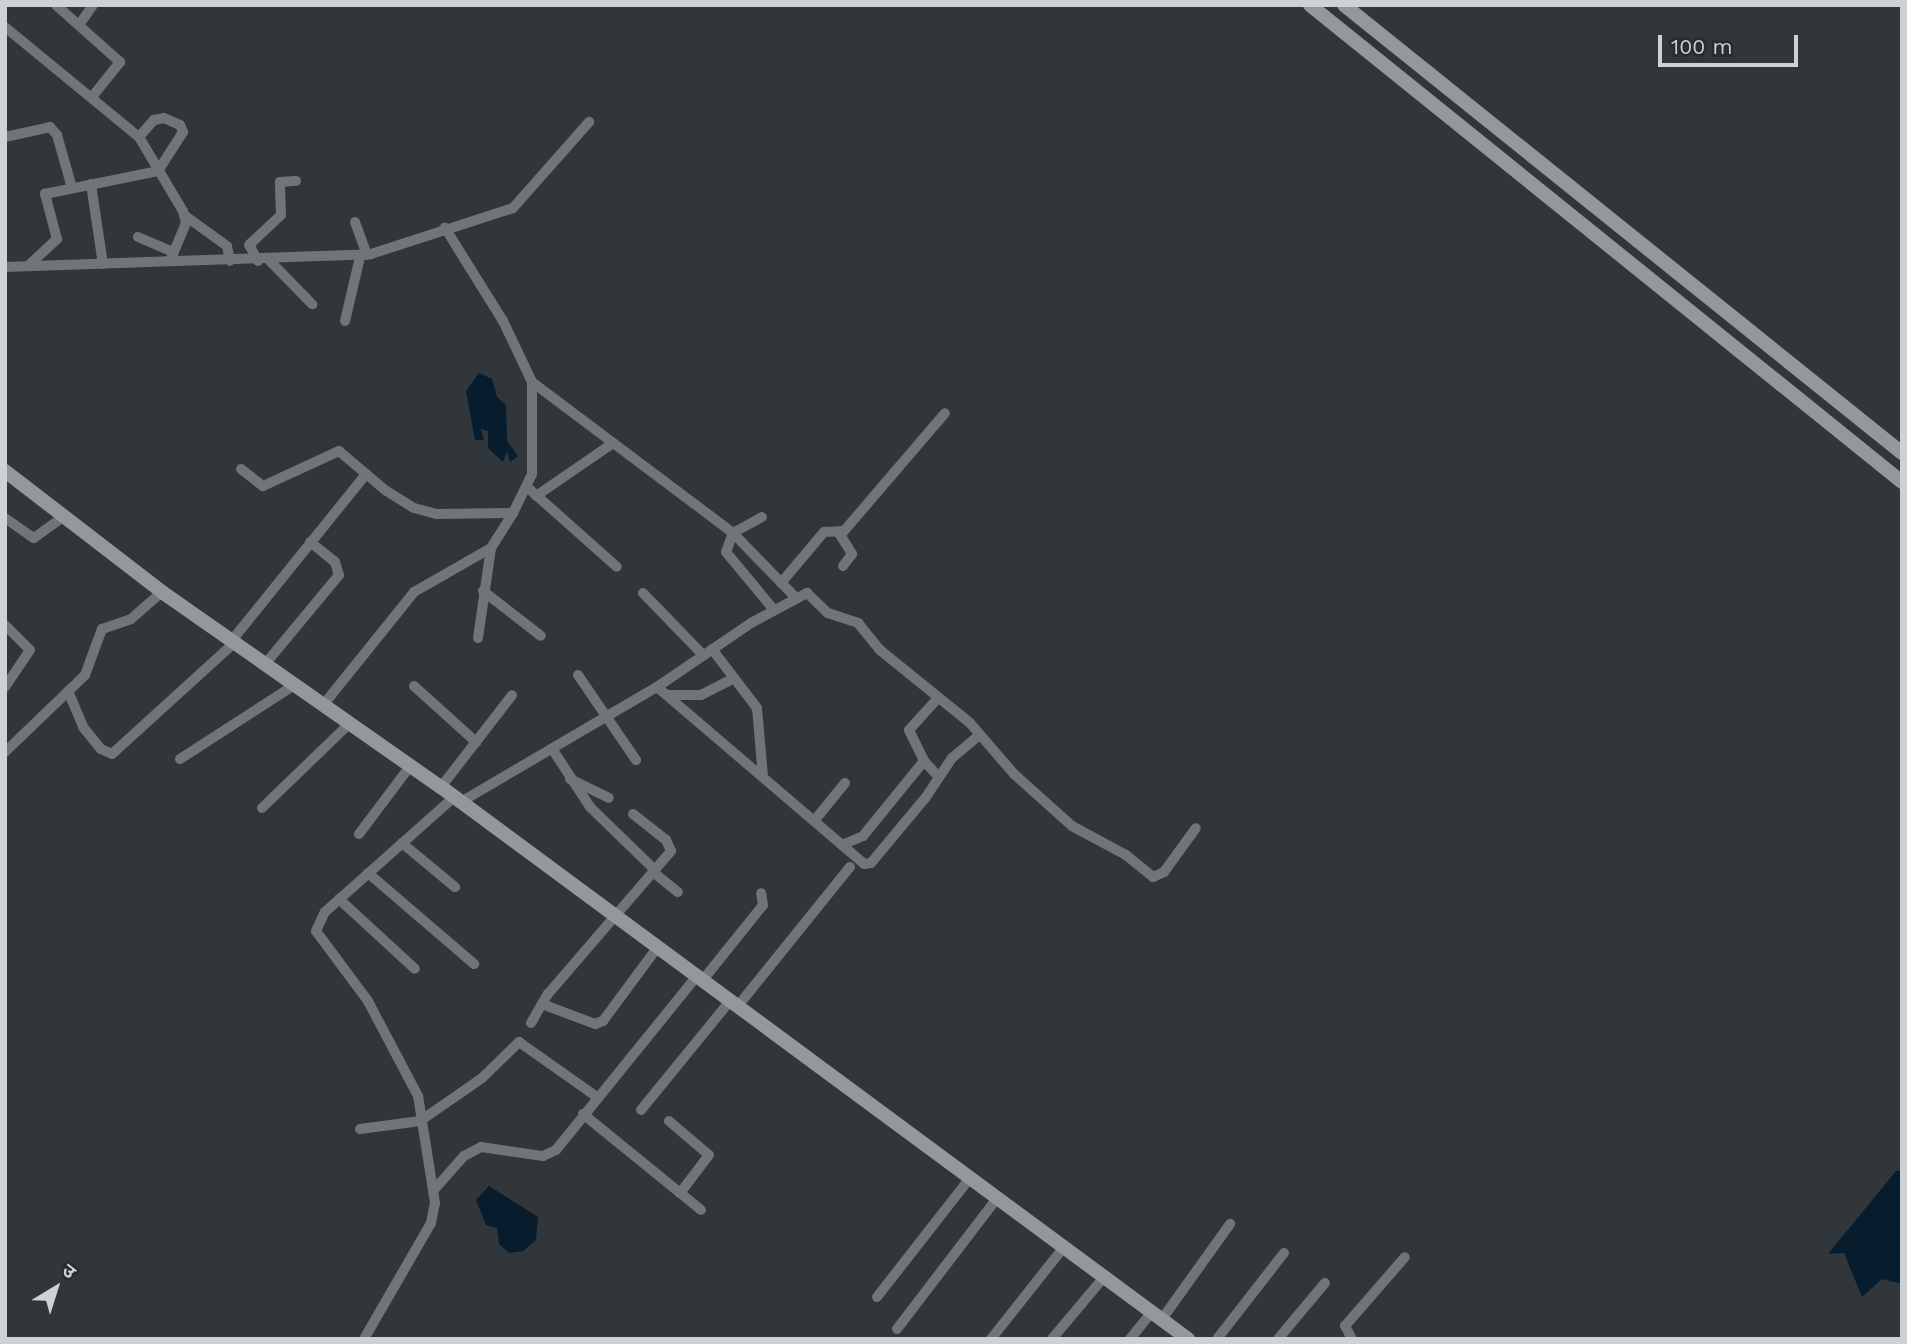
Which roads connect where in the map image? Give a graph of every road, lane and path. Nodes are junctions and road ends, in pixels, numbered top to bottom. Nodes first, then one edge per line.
1 (56, 5) edge
2 (93, 5) edge
3 (1310, 5) edge
4 (1344, 5) edge
5 (79, 25) junction
6 (5, 27) edge
7 (92, 97) junction
8 (589, 122) dead end
9 (5, 137) edge
10 (139, 137) junction
11 (158, 171) junction
12 (296, 181) dead end
13 (90, 184) junction
14 (72, 188) junction
15 (184, 215) junction
16 (355, 222) dead end
17 (445, 228) junction
18 (138, 237) dead end
19 (363, 256) junction
20 (172, 257) junction
21 (230, 261) junction
22 (263, 261) junction
23 (103, 264) junction
24 (28, 266) junction
25 (5, 267) edge
26 (312, 304) dead end
27 (345, 321) dead end
28 (1752, 334) junction
29 (1739, 350) junction
30 (532, 382) junction
31 (945, 413) dead end
32 (613, 443) junction
33 (1902, 453) edge
34 (241, 469) dead end
35 (5, 471) edge
36 (366, 474) junction
37 (1902, 482) edge
38 (527, 488) junction
39 (536, 496) junction
40 (513, 513) junction
41 (64, 516) junction
42 (762, 517) dead end
43 (5, 518) edge
44 (733, 533) junction
45 (839, 533) junction
46 (310, 542) junction
47 (491, 548) junction
48 (843, 566) dead end
49 (617, 567) dead end
50 (781, 583) junction
51 (483, 591) junction
52 (162, 592) junction
53 (643, 593) dead end
54 (796, 598) junction
55 (774, 610) junction
56 (5, 625) edge
57 (541, 636) dead end
58 (478, 638) dead end
59 (234, 640) junction
60 (707, 652) junction
61 (266, 663) junction
62 (579, 675) dead end
63 (734, 678) junction
64 (296, 684) junction
65 (414, 686) dead end
66 (5, 687) edge
67 (657, 687) junction
68 (68, 691) junction
69 (512, 695) dead end
70 (667, 695) junction
71 (938, 698) junction
72 (324, 704) junction
73 (610, 716) junction
74 (350, 723) junction
75 (978, 736) junction
76 (476, 742) junction
77 (553, 750) junction
78 (5, 752) edge
79 (180, 759) dead end
80 (636, 760) dead end
81 (924, 761) junction
82 (411, 765) junction
83 (939, 776) junction
84 (762, 777) junction
85 (570, 779) junction
86 (845, 783) dead end
87 (441, 787) junction
88 (609, 798) dead end
89 (456, 800) junction
90 (262, 808) dead end
91 (633, 814) dead end
92 (814, 821) junction
93 (1196, 828) dead end
94 (359, 834) dead end
95 (402, 843) junction
96 (842, 845) junction
97 (850, 867) dead end
98 (654, 871) junction
99 (368, 873) junction
100 (455, 887) dead end
101 (678, 892) dead end
102 (761, 893) dead end
103 (339, 900) junction
104 (615, 918) junction
105 (657, 948) junction
106 (474, 964) dead end
107 (415, 969) dead end
108 (699, 979) junction
109 (542, 1004) junction
110 (733, 1004) junction
111 (531, 1023) dead end
112 (597, 1097) junction
113 (641, 1110) dead end
114 (583, 1114) junction
115 (420, 1121) junction
116 (669, 1121) dead end
117 (360, 1129) dead end
118 (709, 1155) junction
119 (719, 1164) dead end
120 (970, 1178) junction
121 (433, 1191) junction
122 (680, 1193) junction
123 (997, 1198) junction
124 (701, 1210) dead end
125 (1230, 1224) dead end
126 (1064, 1247) junction
127 (1284, 1253) dead end
128 (1405, 1257) dead end
129 (1104, 1277) junction
130 (1325, 1283) dead end
131 (877, 1297) dead end
132 (1157, 1316) junction
133 (897, 1329) dead end
134 (364, 1339) edge
135 (991, 1339) edge
136 (1052, 1339) edge
137 (1130, 1339) edge
138 (1188, 1339) edge
139 (1217, 1339) edge
140 (1278, 1339) edge
141 (1352, 1339) edge

1 - 5 street
2 - 5 street
3 - 29 street
4 - 28 street
5 - 7 street
6 - 7 street
7 - 10 street
8 - 17 street
9 - 14 street
10 - 11 street
10 - 11 street
11 - 13 street
11 - 15 street
12 - 22 street
13 - 14 street
13 - 23 street
14 - 24 street
15 - 20 street
15 - 21 street
16 - 19 street
17 - 19 street
17 - 30 street
18 - 20 street
19 - 22 street
19 - 27 street
20 - 21 street
20 - 23 street
21 - 22 street
22 - 26 street
23 - 24 street
24 - 25 street
28 - 29 street
28 - 33 street
29 - 37 street
30 - 32 street
30 - 38 street
31 - 45 street
32 - 39 street
32 - 44 street
34 - 36 street
35 - 41 street
36 - 40 street
36 - 46 street
38 - 39 street
38 - 40 street
39 - 49 street
40 - 47 street
41 - 43 street
41 - 52 street
42 - 44 street
44 - 50 street
44 - 55 street
45 - 48 street
45 - 50 street
46 - 59 street
46 - 61 street
47 - 51 street
47 - 72 street
50 - 54 street
51 - 57 street
51 - 58 street
52 - 59 street
52 - 68 street
53 - 60 street
54 - 55 street
54 - 71 street
55 - 60 street
56 - 66 street
59 - 61 street
59 - 68 street
60 - 63 street
60 - 67 street
61 - 64 street
62 - 73 street
63 - 70 street
63 - 84 street
64 - 72 street
64 - 79 street
65 - 76 street
67 - 70 street
67 - 73 street
68 - 78 street
69 - 76 street
70 - 84 street
71 - 75 street
71 - 81 street
72 - 74 street
73 - 77 street
73 - 80 street
74 - 82 street
74 - 90 street
75 - 83 street
75 - 93 street
76 - 87 street
77 - 85 street
77 - 89 street
81 - 83 street
81 - 96 street
82 - 87 street
82 - 94 street
83 - 96 street
84 - 92 street
85 - 88 street
85 - 98 street
86 - 92 street
87 - 89 street
89 - 95 street
89 - 104 street
91 - 98 street
92 - 96 street
95 - 99 street
95 - 100 street
97 - 110 street
98 - 101 street
98 - 104 street
99 - 103 street
99 - 106 street
102 - 108 street
103 - 107 street
103 - 115 street
104 - 105 street
104 - 109 street
105 - 108 street
105 - 109 street
108 - 110 street
108 - 112 street
109 - 111 street
110 - 113 street
110 - 120 street
112 - 114 street
112 - 115 street
114 - 121 street
114 - 122 street
115 - 117 street
115 - 121 street
116 - 118 street
118 - 119 street
118 - 122 street
120 - 123 street
120 - 131 street
121 - 134 street
122 - 124 street
123 - 126 street
123 - 133 street
125 - 132 street
126 - 129 street
126 - 135 street
127 - 139 street
128 - 141 street
129 - 132 street
129 - 136 street
130 - 140 street
132 - 137 street
132 - 138 street

